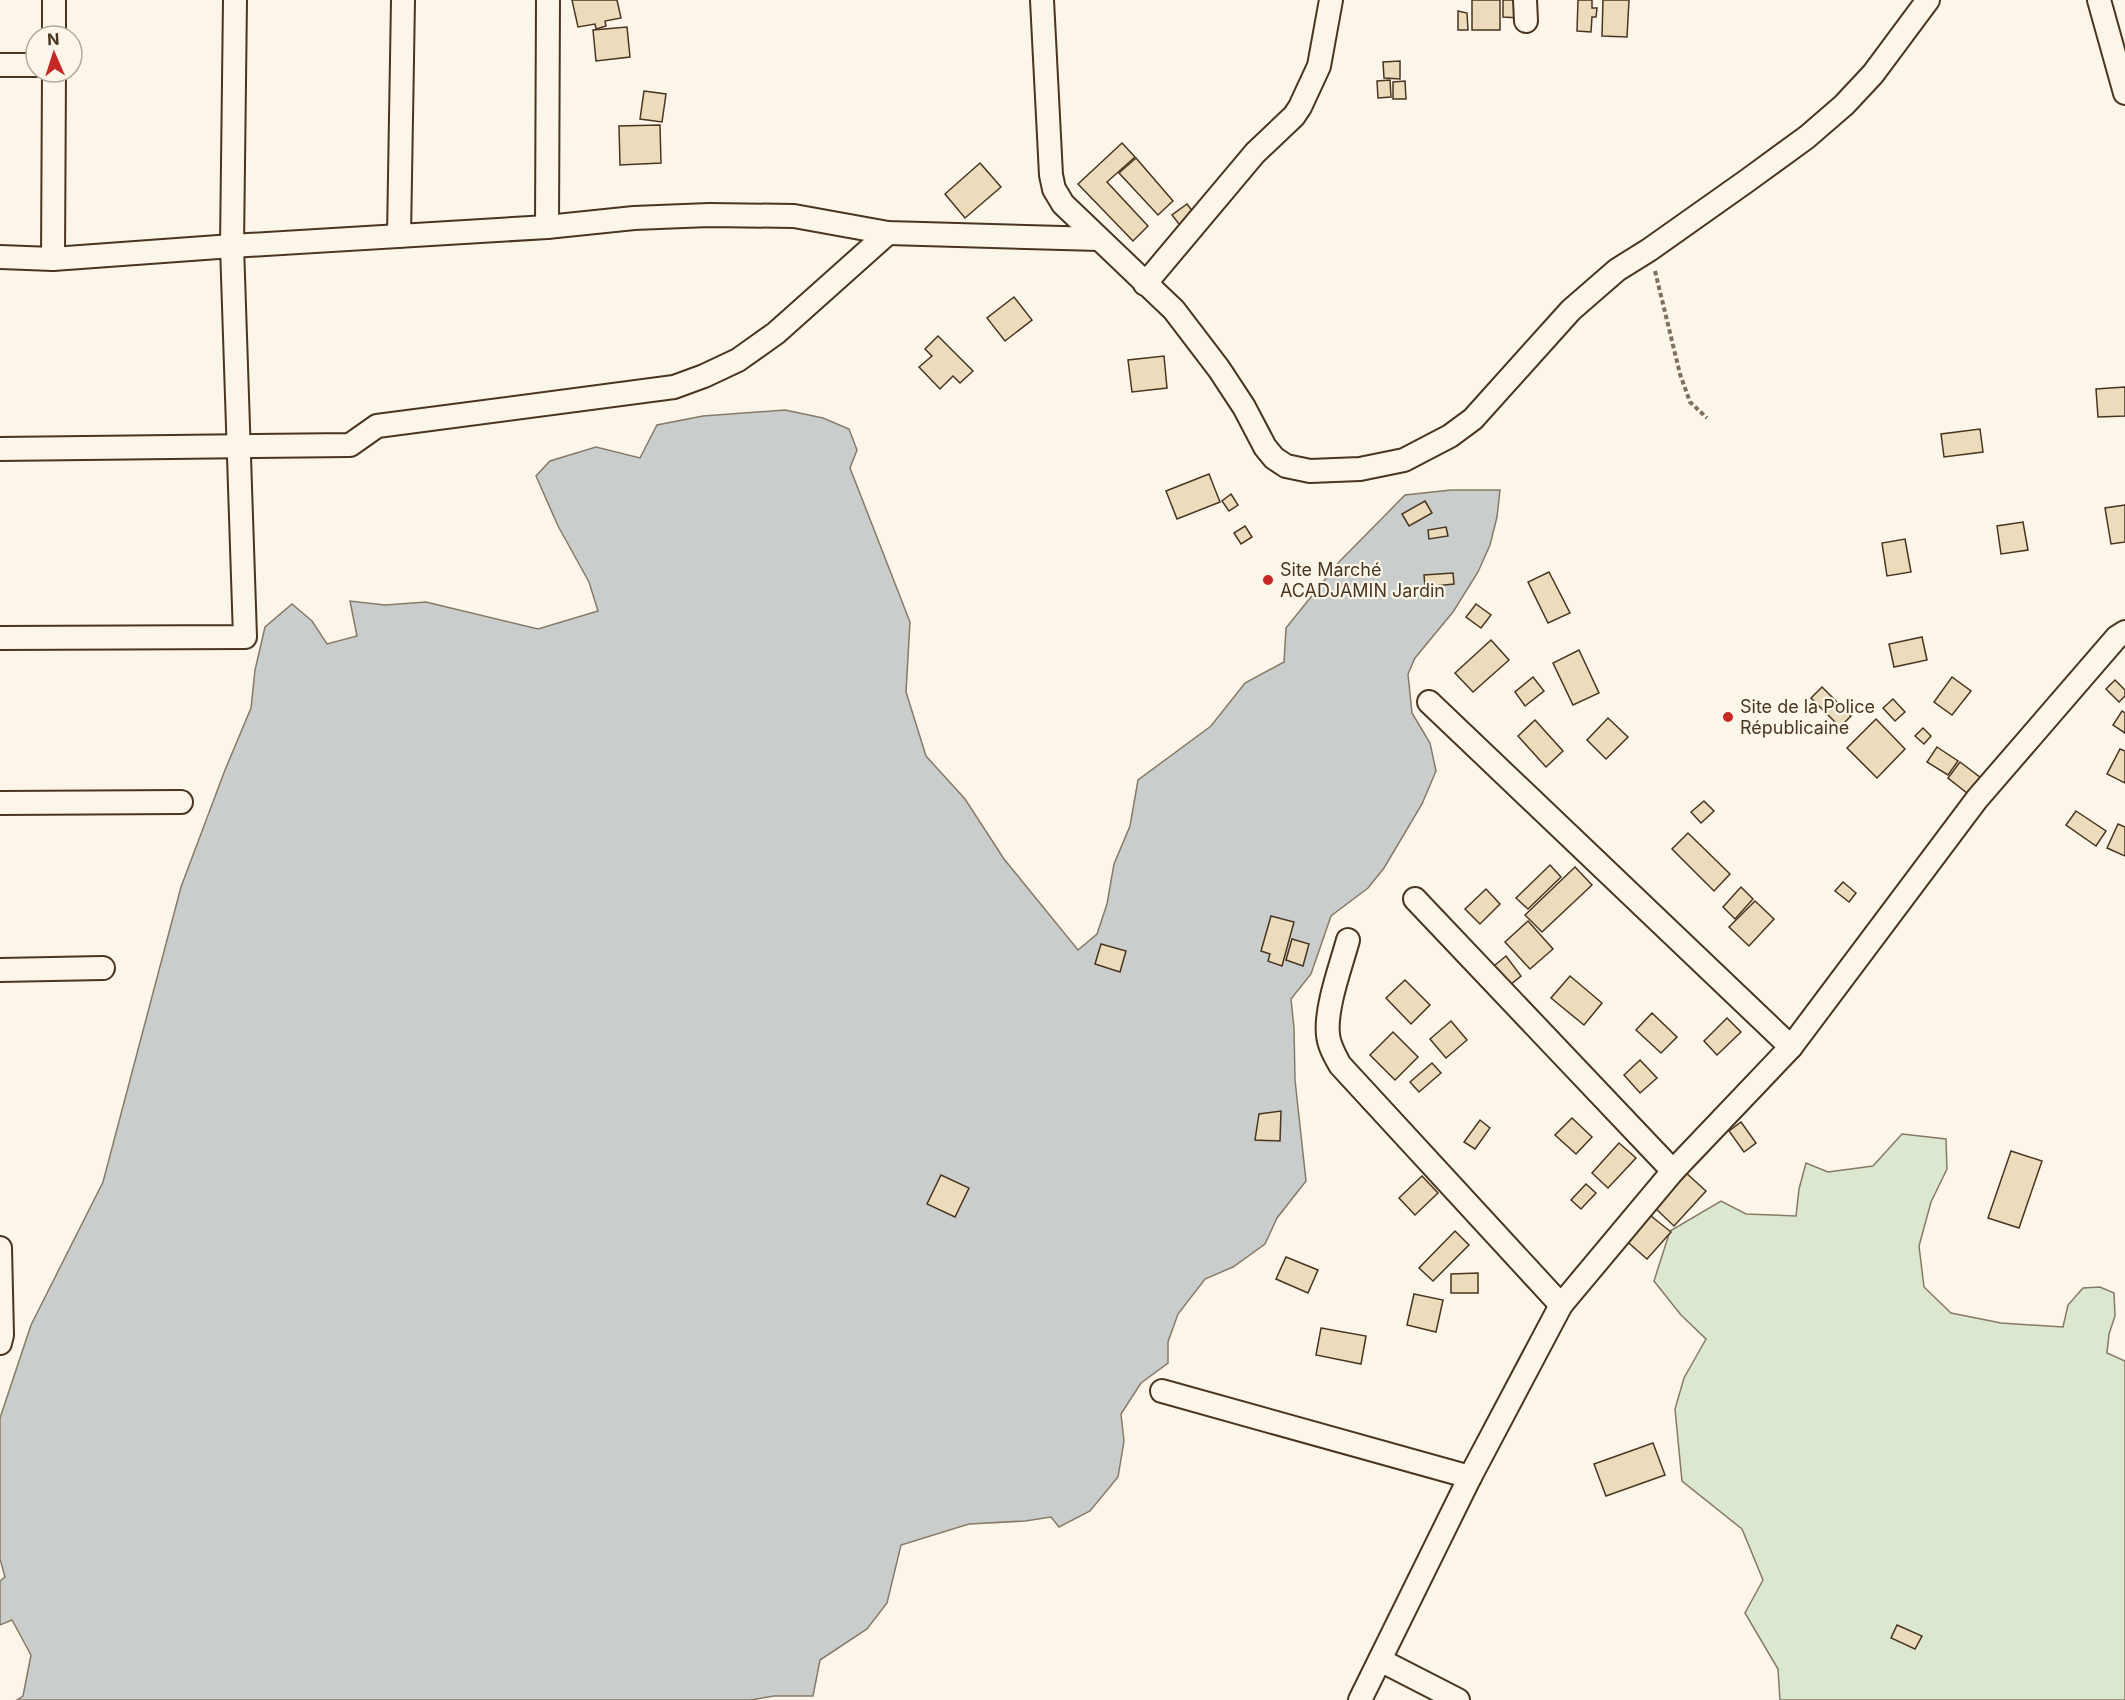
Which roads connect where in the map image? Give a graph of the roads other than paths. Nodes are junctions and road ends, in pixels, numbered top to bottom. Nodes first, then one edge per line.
1 (54, 0) edge
2 (235, 0) edge
3 (404, 0) edge
4 (548, 0) edge
5 (1042, 0) edge
6 (1331, 0) edge
7 (1928, 0) edge
8 (2098, 0) edge
9 (54, 24) edge
10 (0, 65) edge
11 (24, 65) edge
12 (54, 84) edge
13 (2125, 93) edge
14 (547, 227) junction
15 (888, 233) junction
16 (399, 237) junction
17 (1099, 239) junction
18 (232, 246) junction
19 (0, 257) edge
20 (53, 259) junction
21 (1144, 284) junction
22 (238, 446) junction
23 (0, 449) edge
24 (0, 638) edge
25 (2122, 641) edge
26 (1430, 702) dead end
27 (181, 802) dead end
28 (0, 803) edge
29 (1415, 900) dead end
30 (1348, 940) dead end
31 (103, 968) dead end
32 (0, 970) edge
33 (1791, 1047) junction
34 (1673, 1171) junction
35 (0, 1248) edge
36 (1562, 1305) junction
37 (0, 1343) edge
38 (1162, 1391) dead end
39 (1470, 1477) junction
40 (1380, 1660) junction
41 (1360, 1700) edge
42 (1458, 1700) edge

1 - 9 street
2 - 18 street
3 - 16 street
4 - 14 street
5 - 17 street
6 - 21 street
7 - 21 street
8 - 13 street
10 - 11 street
12 - 20 street
14 - 15 street
14 - 16 street
15 - 17 street
15 - 22 street
16 - 18 street
17 - 21 street
18 - 20 street
18 - 22 street
19 - 20 street
22 - 23 street
22 - 24 street
25 - 33 street
26 - 33 street
27 - 28 street
29 - 34 street
30 - 36 street
31 - 32 street
33 - 34 street
34 - 36 street
35 - 37 street
36 - 39 street
38 - 39 street
39 - 40 street
40 - 41 street
40 - 42 street

